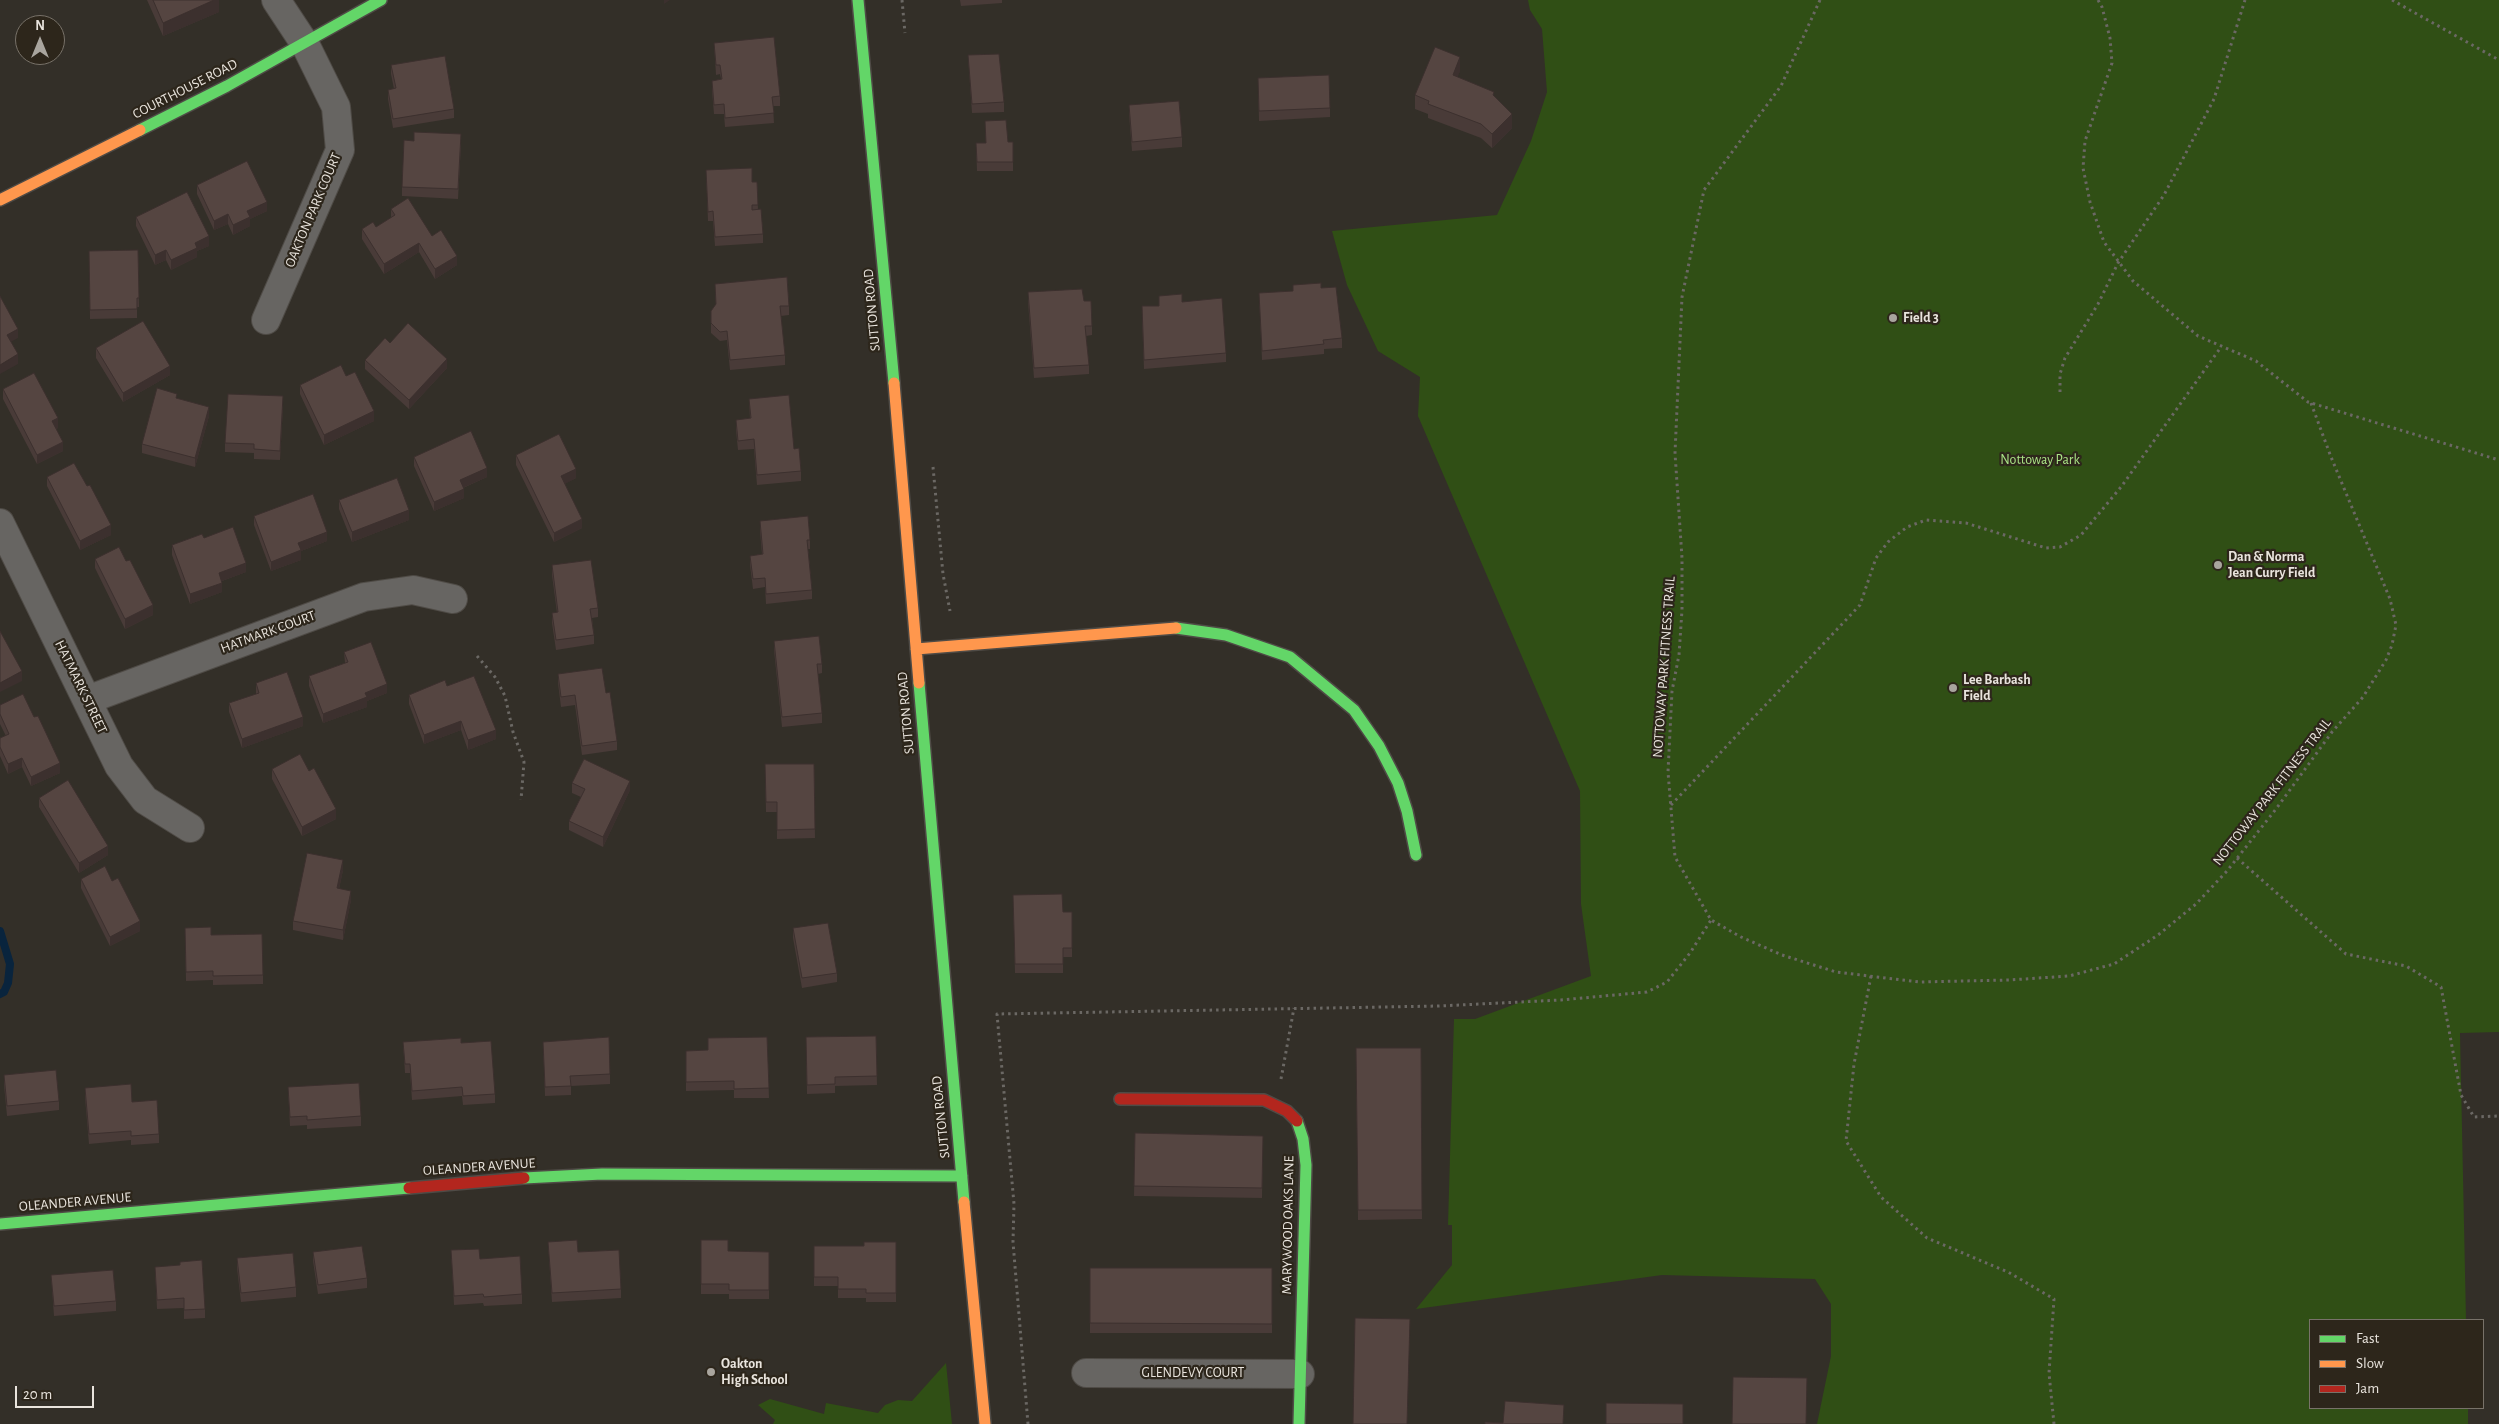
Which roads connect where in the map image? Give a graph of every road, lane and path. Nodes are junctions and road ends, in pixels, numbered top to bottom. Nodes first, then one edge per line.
1 (276, 0) edge
2 (380, 0) edge
3 (858, 0) edge
4 (902, 0) edge
5 (1820, 0) edge
6 (2098, 0) edge
7 (2245, 0) edge
8 (2392, 0) edge
9 (905, 33) dead end
10 (305, 44) junction
11 (2499, 60) edge
12 (0, 200) edge
13 (2118, 263) junction
14 (266, 320) dead end
15 (2221, 347) junction
16 (2060, 392) dead end
17 (2311, 402) junction
18 (2499, 460) edge
19 (933, 467) dead end
20 (0, 523) edge
21 (453, 599) dead end
22 (950, 611) dead end
23 (916, 649) junction
24 (477, 656) dead end
25 (87, 700) junction
26 (521, 800) dead end
27 (1671, 805) junction
28 (190, 828) dead end
29 (1416, 855) dead end
30 (2237, 858) junction
31 (1711, 920) junction
32 (1871, 976) junction
33 (1294, 1008) junction
34 (1280, 1086) dead end
35 (1120, 1098) dead end
36 (2499, 1116) edge
37 (962, 1176) junction
38 (0, 1224) edge
39 (1086, 1373) dead end
40 (1300, 1374) junction
41 (985, 1424) edge
42 (1028, 1424) edge
43 (1299, 1424) edge
44 (2054, 1424) edge

1 - 10 street, OAKTON PARK COURT
2 - 10 street, COURTHOUSE ROAD
3 - 23 street, SUTTON ROAD
4 - 9 path
5 - 27 path, NOTTOWAY PARK FITNESS TRAIL
6 - 13 path
7 - 13 path
8 - 11 path
10 - 12 street, COURTHOUSE ROAD
10 - 14 street, OAKTON PARK COURT
13 - 15 path
13 - 16 path
15 - 17 path
15 - 27 path
17 - 18 path
17 - 30 path, NOTTOWAY PARK FITNESS TRAIL
19 - 22 path
20 - 25 street, HATMARK STREET
21 - 25 street, HATMARK COURT
23 - 29 street
23 - 37 street, SUTTON ROAD
24 - 26 path
25 - 28 street, HATMARK STREET
27 - 31 path, NOTTOWAY PARK FITNESS TRAIL
30 - 32 path, NOTTOWAY PARK FITNESS TRAIL
30 - 36 path
31 - 32 path, NOTTOWAY PARK FITNESS TRAIL
31 - 33 path
32 - 44 path
33 - 34 path
33 - 42 path
35 - 40 street, MARYWOOD OAKS LANE
37 - 38 street, OLEANDER AVENUE
37 - 41 street, SUTTON ROAD
39 - 40 street, GLENDEVY COURT
40 - 43 street, MARYWOOD OAKS LANE

